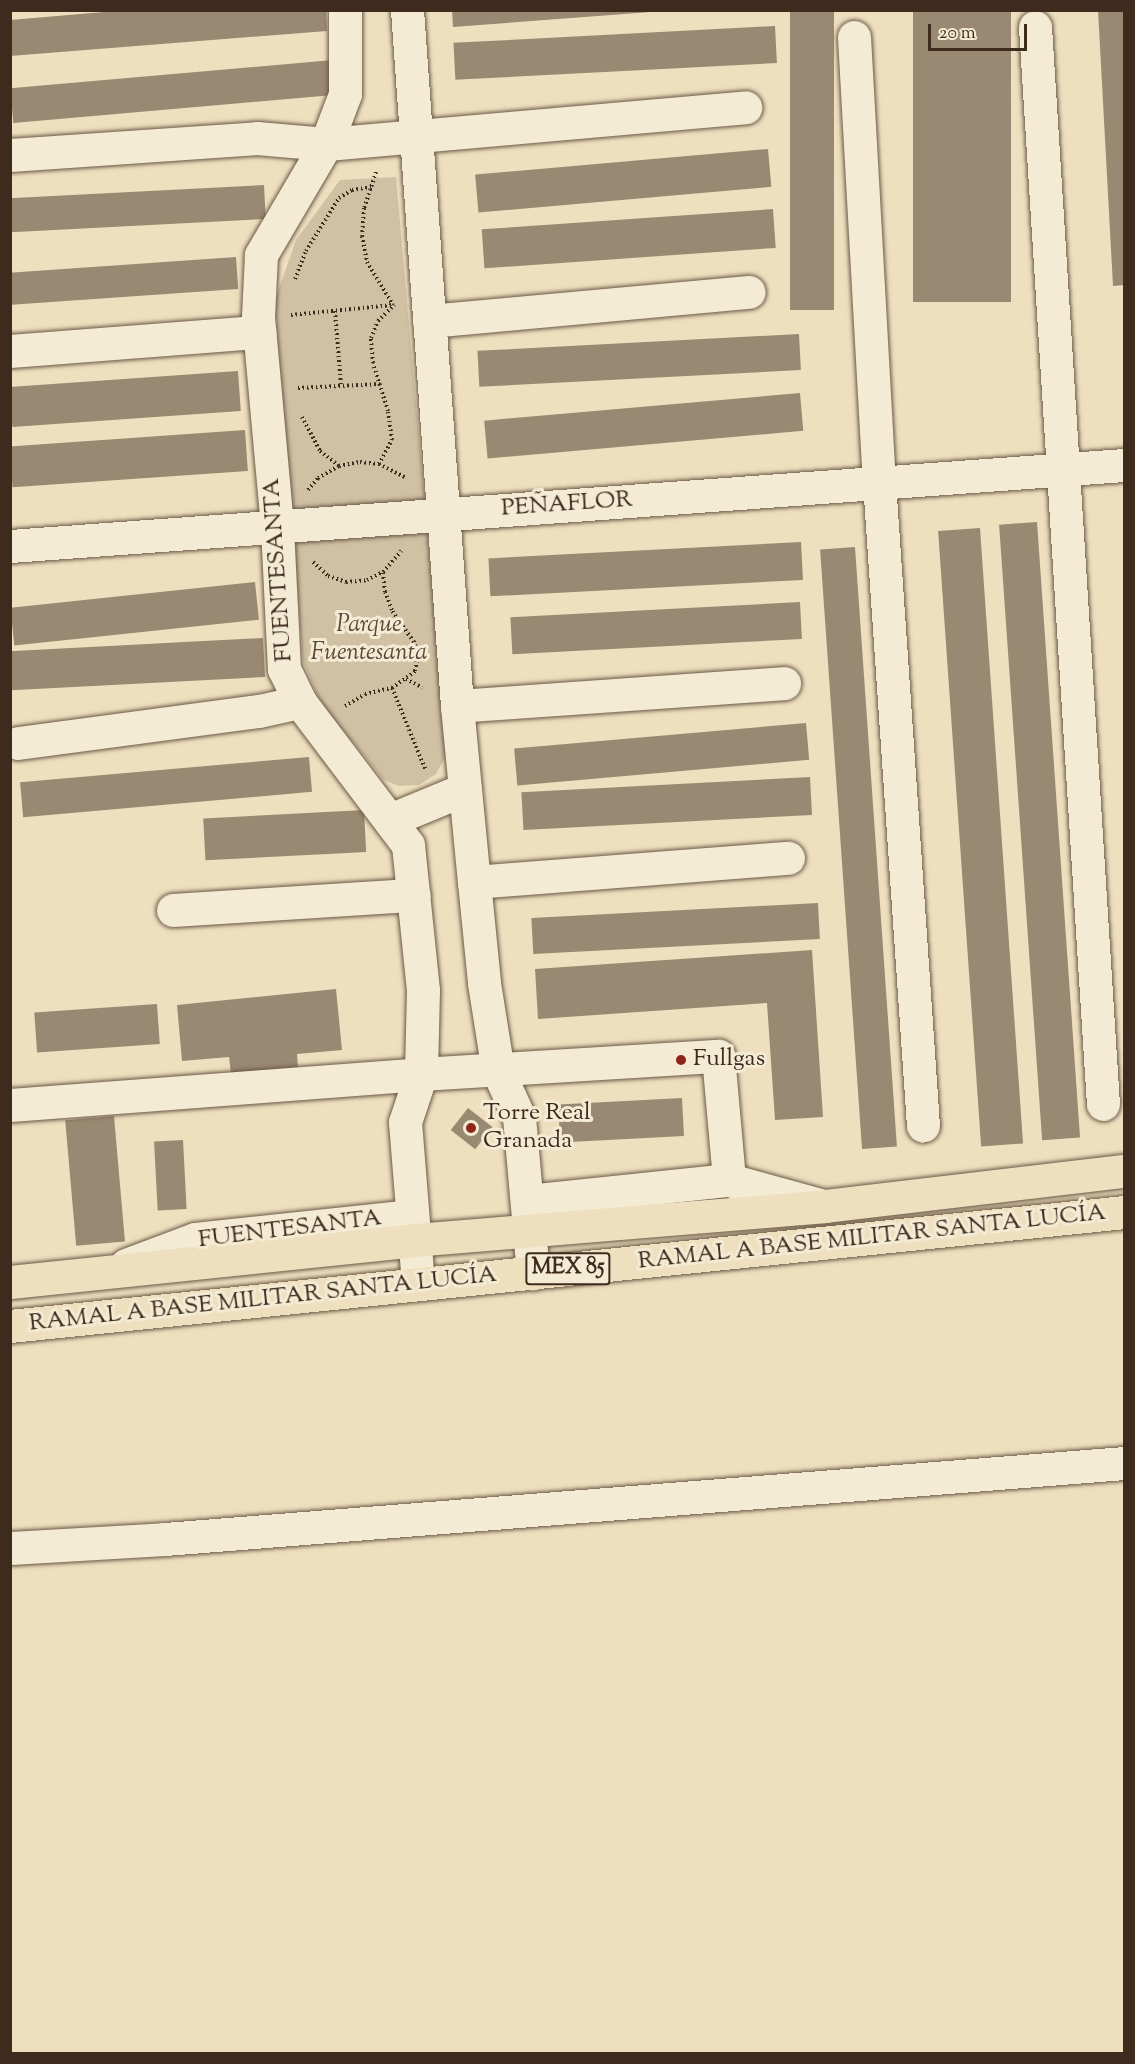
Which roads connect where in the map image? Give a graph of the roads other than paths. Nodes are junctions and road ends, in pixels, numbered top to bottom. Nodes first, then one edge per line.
1 (345, 10) edge
2 (407, 10) edge
3 (1035, 27) dead end
4 (854, 37) dead end
5 (745, 107) dead end
6 (402, 136) junction
7 (326, 144) junction
8 (10, 155) edge
9 (749, 292) dead end
10 (429, 313) junction
11 (259, 332) junction
12 (10, 351) edge
13 (1125, 465) edge
14 (1065, 470) junction
15 (879, 482) junction
16 (443, 515) junction
17 (277, 527) junction
18 (10, 546) edge
19 (784, 683) dead end
20 (300, 702) junction
21 (457, 706) junction
22 (18, 743) dead end
23 (451, 795) junction
24 (390, 820) junction
25 (788, 858) dead end
26 (474, 882) junction
27 (414, 895) junction
28 (173, 910) dead end
29 (498, 1071) junction
30 (421, 1074) junction
31 (1103, 1104) dead end
32 (10, 1105) edge
33 (923, 1125) dead end
34 (1125, 1171) edge
35 (729, 1180) junction
36 (825, 1206) junction
37 (1125, 1212) edge
38 (529, 1216) junction
39 (413, 1228) junction
40 (533, 1273) junction
41 (10, 1282) edge
42 (418, 1283) junction
43 (10, 1326) edge
44 (1125, 1463) edge
45 (10, 1548) edge

1 - 7 street, FUENTESANTA
2 - 6 street
3 - 14 street
4 - 15 street
5 - 6 street
6 - 7 street
6 - 10 street
7 - 8 street
7 - 11 street, FUENTESANTA
9 - 10 street
10 - 16 street
11 - 12 street
11 - 17 street, FUENTESANTA
13 - 14 street, PEÑAFLOR
14 - 15 street, PEÑAFLOR
14 - 31 street
15 - 16 street, PEÑAFLOR
15 - 33 street
16 - 17 street, PEÑAFLOR
16 - 21 street
17 - 18 street, PEÑAFLOR
17 - 20 street, FUENTESANTA
19 - 21 street
20 - 22 street
20 - 24 street, FUENTESANTA
21 - 23 street
23 - 24 street
23 - 26 street
24 - 27 street, FUENTESANTA
25 - 26 street
26 - 29 street
27 - 28 street
27 - 30 street, FUENTESANTA
29 - 30 street
29 - 35 street
29 - 38 street
30 - 32 street
30 - 39 street, FUENTESANTA
34 - 36 main road, RAMAL A BASE MILITAR SANTA LUCÍA / MEX 85
35 - 36 street
35 - 38 street
36 - 38 main road, RAMAL A BASE MILITAR SANTA LUCÍA / MEX 85
37 - 40 main road, RAMAL A BASE MILITAR SANTA LUCÍA / MEX 85
38 - 39 main road, RAMAL A BASE MILITAR SANTA LUCÍA / MEX 85
38 - 40 street
39 - 41 main road, RAMAL A BASE MILITAR SANTA LUCÍA / MEX 85
39 - 42 street, FUENTESANTA
40 - 42 main road, RAMAL A BASE MILITAR SANTA LUCÍA / MEX 85
42 - 43 main road, RAMAL A BASE MILITAR SANTA LUCÍA / MEX 85
44 - 45 street

